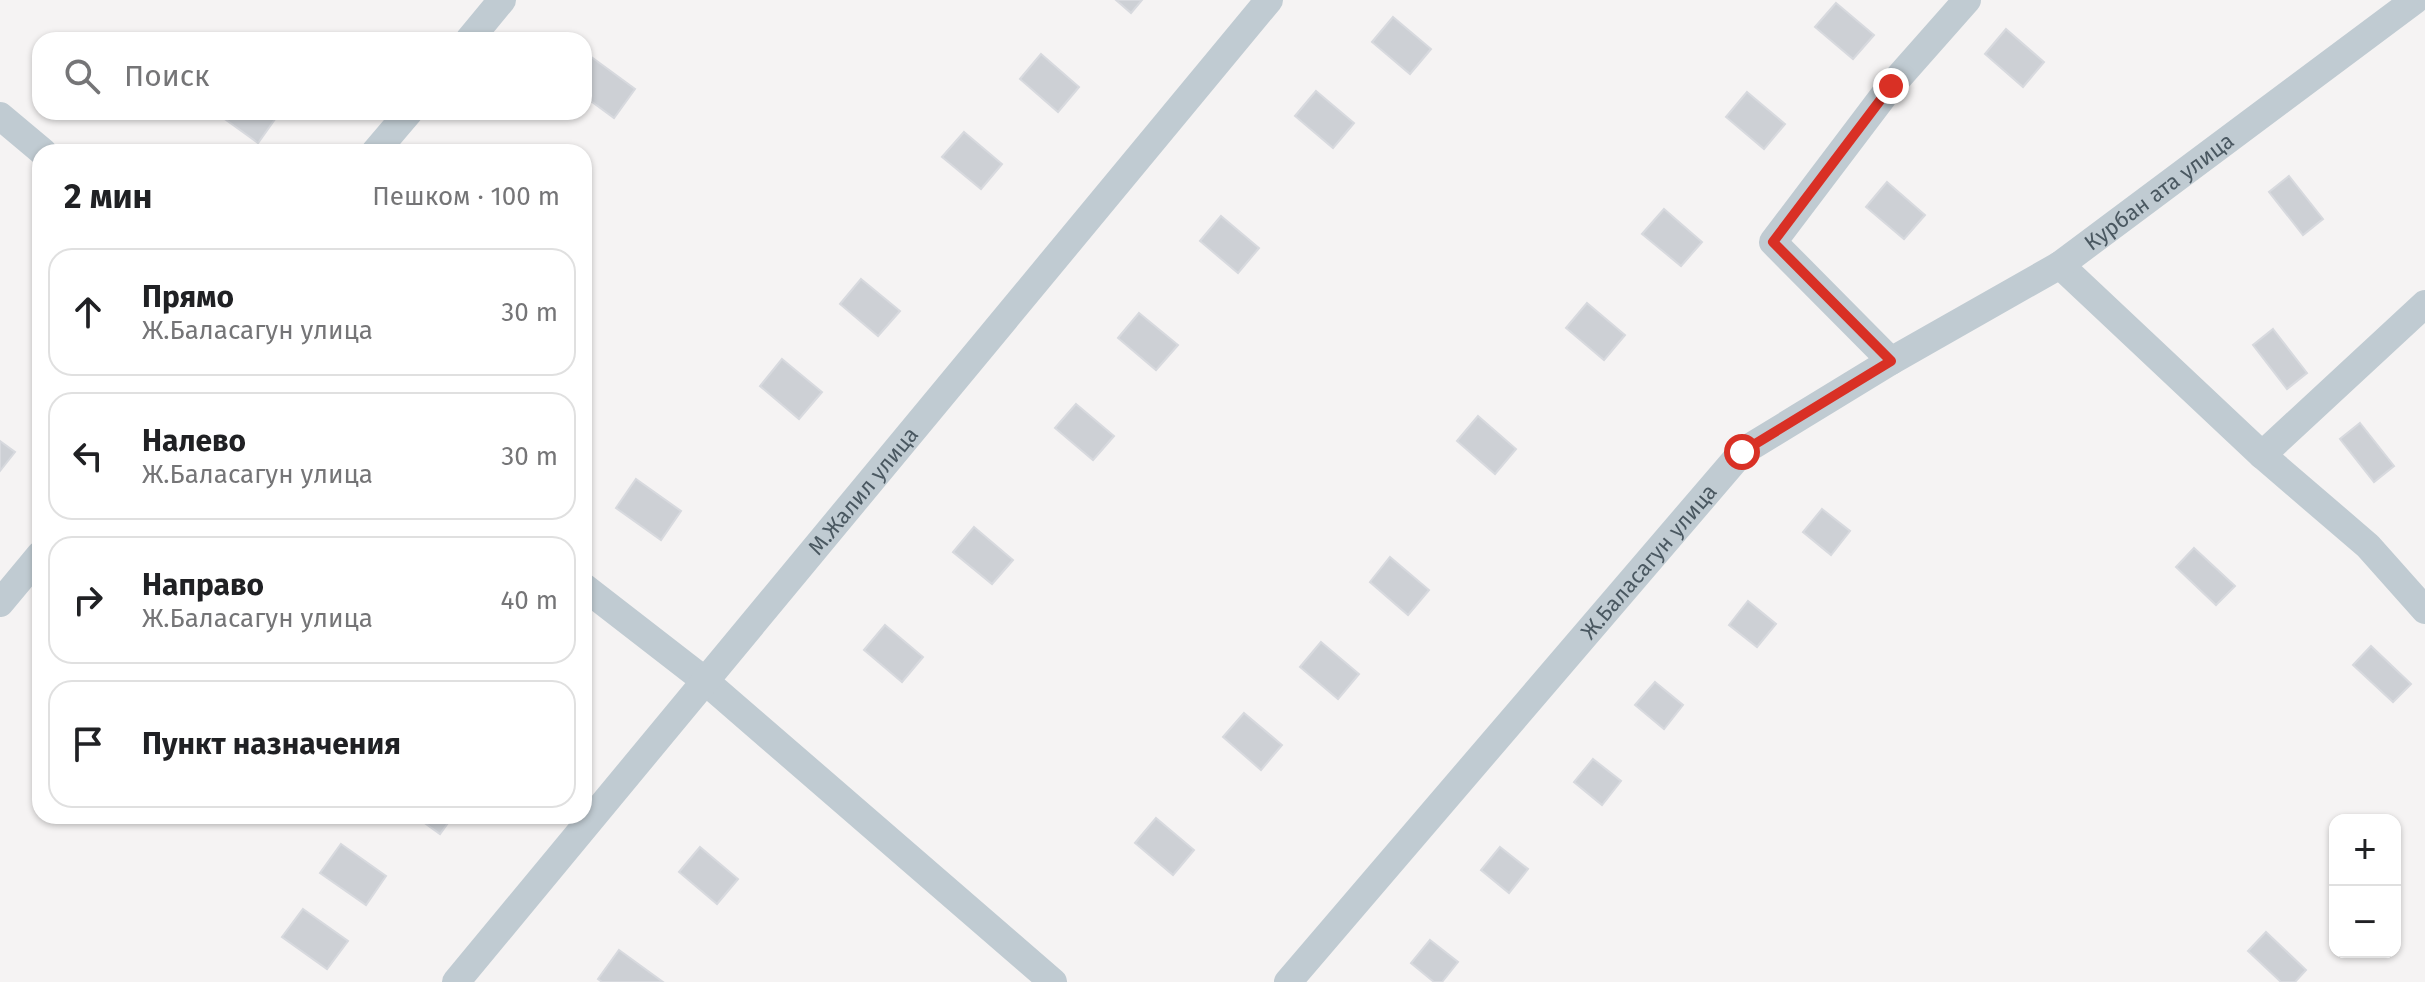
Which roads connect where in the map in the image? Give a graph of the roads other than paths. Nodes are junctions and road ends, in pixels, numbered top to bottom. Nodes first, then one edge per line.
1 (502, 0) edge
2 (1269, 0) edge
3 (1967, 0) edge
4 (2415, 0) edge
5 (476, 32) edge
6 (0, 116) edge
7 (402, 120) edge
8 (33, 144) edge
9 (382, 144) edge
10 (2060, 265) junction
11 (2425, 304) edge
12 (1891, 361) junction
13 (2262, 455) junction
14 (32, 565) edge
15 (592, 593) edge
16 (0, 603) edge
17 (2425, 610) edge
18 (704, 680) junction
19 (592, 816) edge
20 (586, 824) edge
21 (456, 982) edge
22 (1053, 982) edge
23 (1288, 982) edge

1 - 5 street
2 - 18 street, М.Жалил улица
3 - 12 street
4 - 10 street, Курбан ата улица
6 - 8 street
7 - 9 street
10 - 12 street, Курбан ата улица
10 - 13 street
11 - 13 street
12 - 23 street, Ж.Баласагун улица
13 - 17 street
14 - 16 street
15 - 18 street
18 - 19 street, М.Жалил улица
18 - 22 street
20 - 21 street, М.Жалил улица

